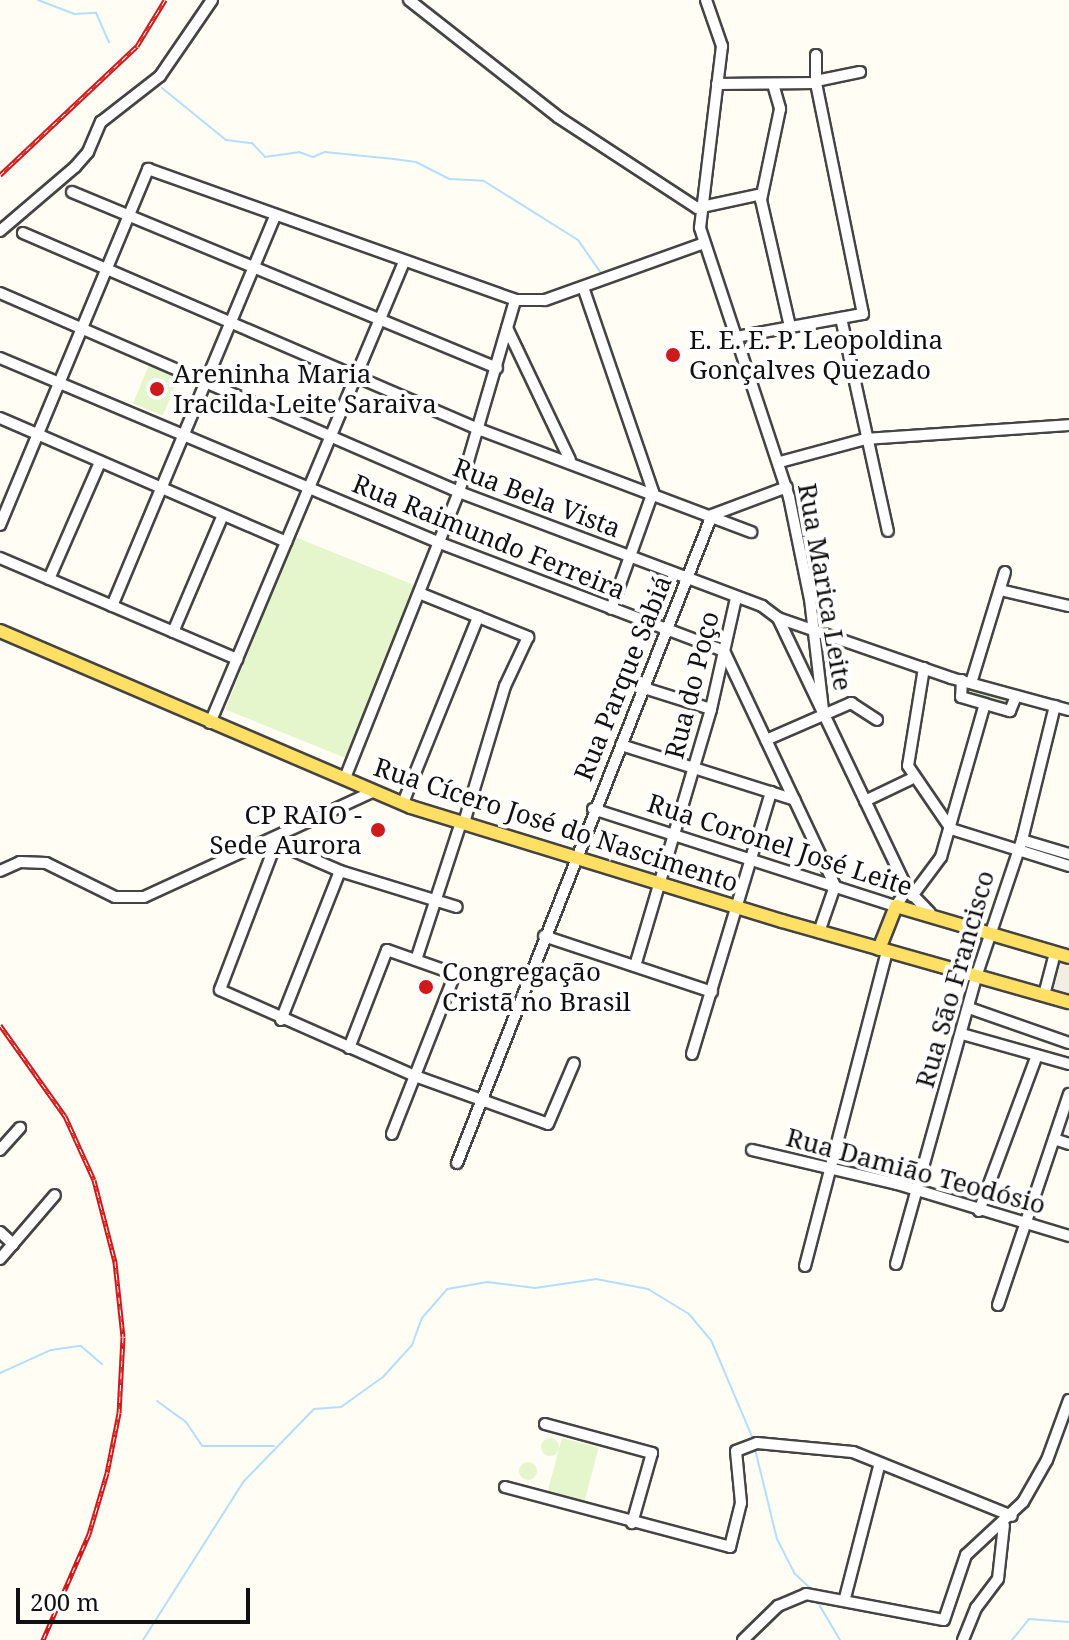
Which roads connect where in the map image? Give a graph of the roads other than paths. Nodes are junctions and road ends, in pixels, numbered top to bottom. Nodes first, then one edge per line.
1 (212, 0) edge
2 (409, 0) edge
3 (706, 0) edge
4 (816, 55) dead end
5 (860, 72) dead end
6 (816, 82) junction
7 (717, 84) junction
8 (773, 84) junction
9 (72, 192) dead end
10 (761, 196) junction
11 (696, 206) junction
12 (129, 214) junction
13 (275, 217) junction
14 (0, 231) edge
15 (23, 233) dead end
16 (704, 243) junction
17 (404, 262) junction
18 (252, 266) junction
19 (106, 268) junction
20 (583, 287) junction
21 (0, 293) edge
22 (515, 300) junction
23 (379, 318) junction
24 (841, 318) junction
25 (229, 320) junction
26 (790, 327) junction
27 (507, 328) junction
28 (81, 329) junction
29 (736, 337) junction
30 (0, 358) edge
31 (497, 368) junction
32 (356, 376) junction
33 (205, 381) junction
34 (59, 383) junction
35 (0, 418) edge
36 (1069, 425) edge
37 (481, 430) junction
38 (330, 434) junction
39 (37, 435) junction
40 (185, 436) junction
41 (869, 439) junction
42 (570, 460) junction
43 (100, 462) junction
44 (780, 462) junction
45 (787, 487) junction
46 (162, 489) junction
47 (308, 489) junction
48 (459, 492) junction
49 (653, 492) junction
50 (223, 515) junction
51 (712, 515) junction
52 (0, 525) edge
53 (888, 531) dead end
54 (751, 532) dead end
55 (286, 542) junction
56 (440, 543) junction
57 (0, 558) edge
58 (630, 558) junction
59 (1005, 572) dead end
60 (49, 579) junction
61 (687, 579) junction
62 (1000, 590) junction
63 (419, 593) junction
64 (736, 598) junction
65 (112, 606) junction
66 (1069, 606) edge
67 (611, 609) junction
68 (478, 617) junction
69 (778, 618) junction
70 (814, 628) junction
71 (0, 631) edge
72 (668, 631) junction
73 (173, 632) junction
74 (724, 651) junction
75 (237, 659) junction
76 (924, 668) junction
77 (966, 682) junction
78 (644, 688) junction
79 (1016, 696) junction
80 (985, 704) junction
81 (1055, 706) junction
82 (711, 709) junction
83 (1069, 710) edge
84 (824, 713) junction
85 (877, 720) dead end
86 (210, 723) junction
87 (766, 740) junction
88 (621, 745) junction
89 (695, 768) junction
90 (915, 777) junction
91 (345, 778) junction
92 (374, 791) junction
93 (771, 792) junction
94 (795, 800) junction
95 (865, 801) junction
96 (403, 803) junction
97 (593, 809) junction
98 (462, 822) junction
99 (951, 829) junction
100 (676, 836) junction
101 (265, 838) junction
102 (1022, 840) junction
103 (276, 843) junction
104 (1014, 852) junction
105 (1069, 854) edge
106 (573, 858) junction
107 (753, 860) junction
108 (1069, 866) edge
109 (0, 871) edge
110 (340, 871) junction
111 (661, 885) junction
112 (835, 886) junction
113 (909, 892) junction
114 (437, 901) junction
115 (896, 906) junction
116 (457, 907) dead end
117 (739, 908) junction
118 (954, 923) junction
119 (819, 932) junction
120 (990, 933) junction
121 (544, 936) junction
122 (883, 950) junction
123 (1055, 953) junction
124 (1069, 957) edge
125 (416, 960) junction
126 (635, 966) junction
127 (976, 976) junction
128 (712, 992) junction
129 (1044, 995) junction
130 (1069, 1002) edge
131 (969, 1008) junction
132 (281, 1020) junction
133 (962, 1034) junction
134 (1069, 1043) edge
135 (349, 1048) junction
136 (692, 1054) dead end
137 (1037, 1055) junction
138 (574, 1063) dead end
139 (1069, 1064) edge
140 (415, 1076) junction
141 (1069, 1094) edge
142 (481, 1101) junction
143 (20, 1128) dead end
144 (392, 1134) dead end
145 (1054, 1139) junction
146 (1069, 1144) edge
147 (0, 1150) edge
148 (752, 1150) dead end
149 (457, 1163) dead end
150 (831, 1168) junction
151 (919, 1190) junction
152 (55, 1195) dead end
153 (979, 1211) junction
154 (1023, 1224) junction
155 (0, 1232) edge
156 (1069, 1236) edge
157 (13, 1244) junction
158 (0, 1259) edge
159 (896, 1264) dead end
160 (805, 1266) dead end
161 (998, 1305) dead end
162 (1069, 1400) edge
163 (545, 1424) dead end
164 (880, 1463) junction
165 (505, 1487) dead end
166 (1009, 1520) junction
167 (632, 1523) junction
168 (845, 1598) junction
169 (743, 1640) edge
170 (963, 1640) edge

1 - 14 street
2 - 11 street
3 - 7 street
4 - 6 street
5 - 6 street
6 - 8 street
6 - 24 street
7 - 8 street
7 - 11 street
8 - 10 street
9 - 12 street
10 - 11 street
10 - 26 street
11 - 16 street, Rua Marica Leite
12 - 13 street
12 - 18 street
12 - 19 street
13 - 17 street
13 - 18 street
15 - 19 street
16 - 20 street
16 - 29 street, Rua Marica Leite
17 - 22 street
17 - 23 street
18 - 23 street
18 - 25 street
19 - 25 street
19 - 28 street
20 - 22 street
20 - 49 street
21 - 28 street, Rua Bela Vista
22 - 27 street
23 - 31 street
23 - 32 street
24 - 26 street
24 - 41 street
25 - 32 street
25 - 33 street
26 - 29 street
27 - 31 street
27 - 42 street
28 - 33 street, Rua Bela Vista
28 - 34 street
29 - 44 street, Rua Marica Leite
30 - 34 street, Rua Raimundo Ferreira
31 - 37 street
32 - 37 street
32 - 38 street
33 - 38 street, Rua Bela Vista
33 - 40 street
34 - 39 street
34 - 40 street, Rua Raimundo Ferreira
35 - 39 street
36 - 41 street
37 - 42 street
37 - 48 street
38 - 47 street
38 - 48 street, Rua Bela Vista
39 - 43 street
39 - 52 street
40 - 46 street
40 - 47 street, Rua Raimundo Ferreira
41 - 44 street
41 - 53 street
42 - 49 street
43 - 46 street
43 - 60 street
44 - 45 street, Rua Marica Leite
45 - 51 street
45 - 70 street, Rua Marica Leite
46 - 50 street
46 - 65 street
47 - 55 street
47 - 56 street, Rua Raimundo Ferreira
48 - 56 street
48 - 58 street, Rua Bela Vista
49 - 51 street
49 - 58 street
50 - 55 street
50 - 73 street
51 - 54 street
51 - 61 street, Rua Parque Sabiá
55 - 75 street
56 - 63 street
56 - 67 street, Rua Raimundo Ferreira
57 - 60 street
58 - 61 street, Rua Bela Vista
58 - 67 street
59 - 62 street
60 - 65 street
61 - 64 street, Rua Bela Vista
61 - 72 street, Rua Parque Sabiá
62 - 66 street
62 - 77 street
63 - 68 street
63 - 91 street
64 - 69 street, Rua Bela Vista
64 - 74 street, Rua do Poço
65 - 73 street
67 - 72 street, Rua Raimundo Ferreira
68 - 96 street
68 - 98 street
69 - 70 street, Rua Bela Vista
69 - 84 street
70 - 76 street, Rua Bela Vista
70 - 84 street, Rua Marica Leite
71 - 86 main road, Rua Cícero José do Nascimento
72 - 74 street, Rua Raimundo Ferreira
72 - 78 street, Rua Parque Sabiá
73 - 75 street
74 - 82 street, Rua do Poço
74 - 87 street
75 - 86 street
76 - 77 street, Rua Bela Vista
76 - 90 street
77 - 79 street, Rua Bela Vista
77 - 80 street
78 - 82 street
78 - 88 street, Rua Parque Sabiá
79 - 80 street
79 - 81 street, Rua Bela Vista
80 - 99 street
81 - 83 street, Rua Bela Vista
81 - 102 street, Rua São Francisco
82 - 89 street, Rua do Poço
84 - 85 street
84 - 87 street
84 - 95 street
86 - 91 main road, Rua Cícero José do Nascimento
87 - 94 street
88 - 89 street
88 - 97 street, Rua Parque Sabiá
89 - 93 street
89 - 100 street, Rua do Poço
90 - 95 street
90 - 99 street
91 - 92 main road, Rua Cícero José do Nascimento
92 - 96 main road, Rua Cícero José do Nascimento
92 - 101 street
93 - 94 street
93 - 107 street
94 - 112 street
95 - 113 street
96 - 98 main road, Rua Cícero José do Nascimento
97 - 100 street, Rua Coronel José Leite
97 - 106 street, Rua Parque Sabiá
98 - 106 main road, Rua Cícero José do Nascimento
98 - 114 street
99 - 104 street
99 - 113 street
100 - 107 street, Rua Coronel José Leite
100 - 111 street, Rua do Poço
101 - 103 street
101 - 109 street
102 - 104 street, Rua São Francisco
102 - 105 street
103 - 110 street
103 - 132 street
104 - 108 street
104 - 120 street, Rua São Francisco
106 - 111 main road, Rua Cícero José do Nascimento
106 - 121 street, Rua Parque Sabiá
107 - 112 street, Rua Coronel José Leite
107 - 117 street
110 - 114 street
110 - 132 street
111 - 117 main road, Rua Cícero José do Nascimento
111 - 126 street, Rua do Poço
112 - 115 street, Rua Coronel José Leite
112 - 119 street
113 - 115 street
113 - 118 street, Rua Coronel José Leite
114 - 116 street
114 - 125 street
115 - 118 main road, Rua Coronel José Leite
115 - 122 main road
117 - 119 main road, Rua Cícero José do Nascimento
117 - 128 street
118 - 120 main road, Rua Coronel José Leite
119 - 122 main road, Rua Cícero José do Nascimento
120 - 123 main road, Rua Coronel José Leite
120 - 127 street, Rua São Francisco
121 - 126 street
121 - 142 street, Rua Parque Sabiá
122 - 127 main road, Rua Cícero José do Nascimento
122 - 150 street
123 - 124 main road, Rua Coronel José Leite
123 - 129 street
125 - 135 street
125 - 140 street
126 - 128 street
127 - 129 main road, Rua Cícero José do Nascimento
127 - 131 street, Rua São Francisco
128 - 136 street
129 - 130 main road, Rua Cícero José do Nascimento
131 - 133 street, Rua São Francisco
131 - 134 street
132 - 135 street
133 - 137 street
133 - 151 street, Rua São Francisco
135 - 140 street
137 - 139 street
137 - 153 street
138 - 142 street
140 - 142 street
140 - 144 street
141 - 145 street
142 - 149 street, Rua Parque Sabiá
143 - 147 street
145 - 146 street
145 - 154 street
148 - 150 street, Rua Damião Teodósio
150 - 151 street, Rua Damião Teodósio
150 - 160 street
151 - 153 street, Rua Damião Teodósio
151 - 159 street, Rua São Francisco
152 - 157 street
153 - 154 street, Rua Damião Teodósio
154 - 156 street, Rua Damião Teodósio
154 - 161 street
155 - 157 street
157 - 158 street
162 - 166 street
163 - 167 street
164 - 166 street
164 - 167 street
164 - 168 street
165 - 167 street
166 - 168 street
166 - 170 street
168 - 169 street

